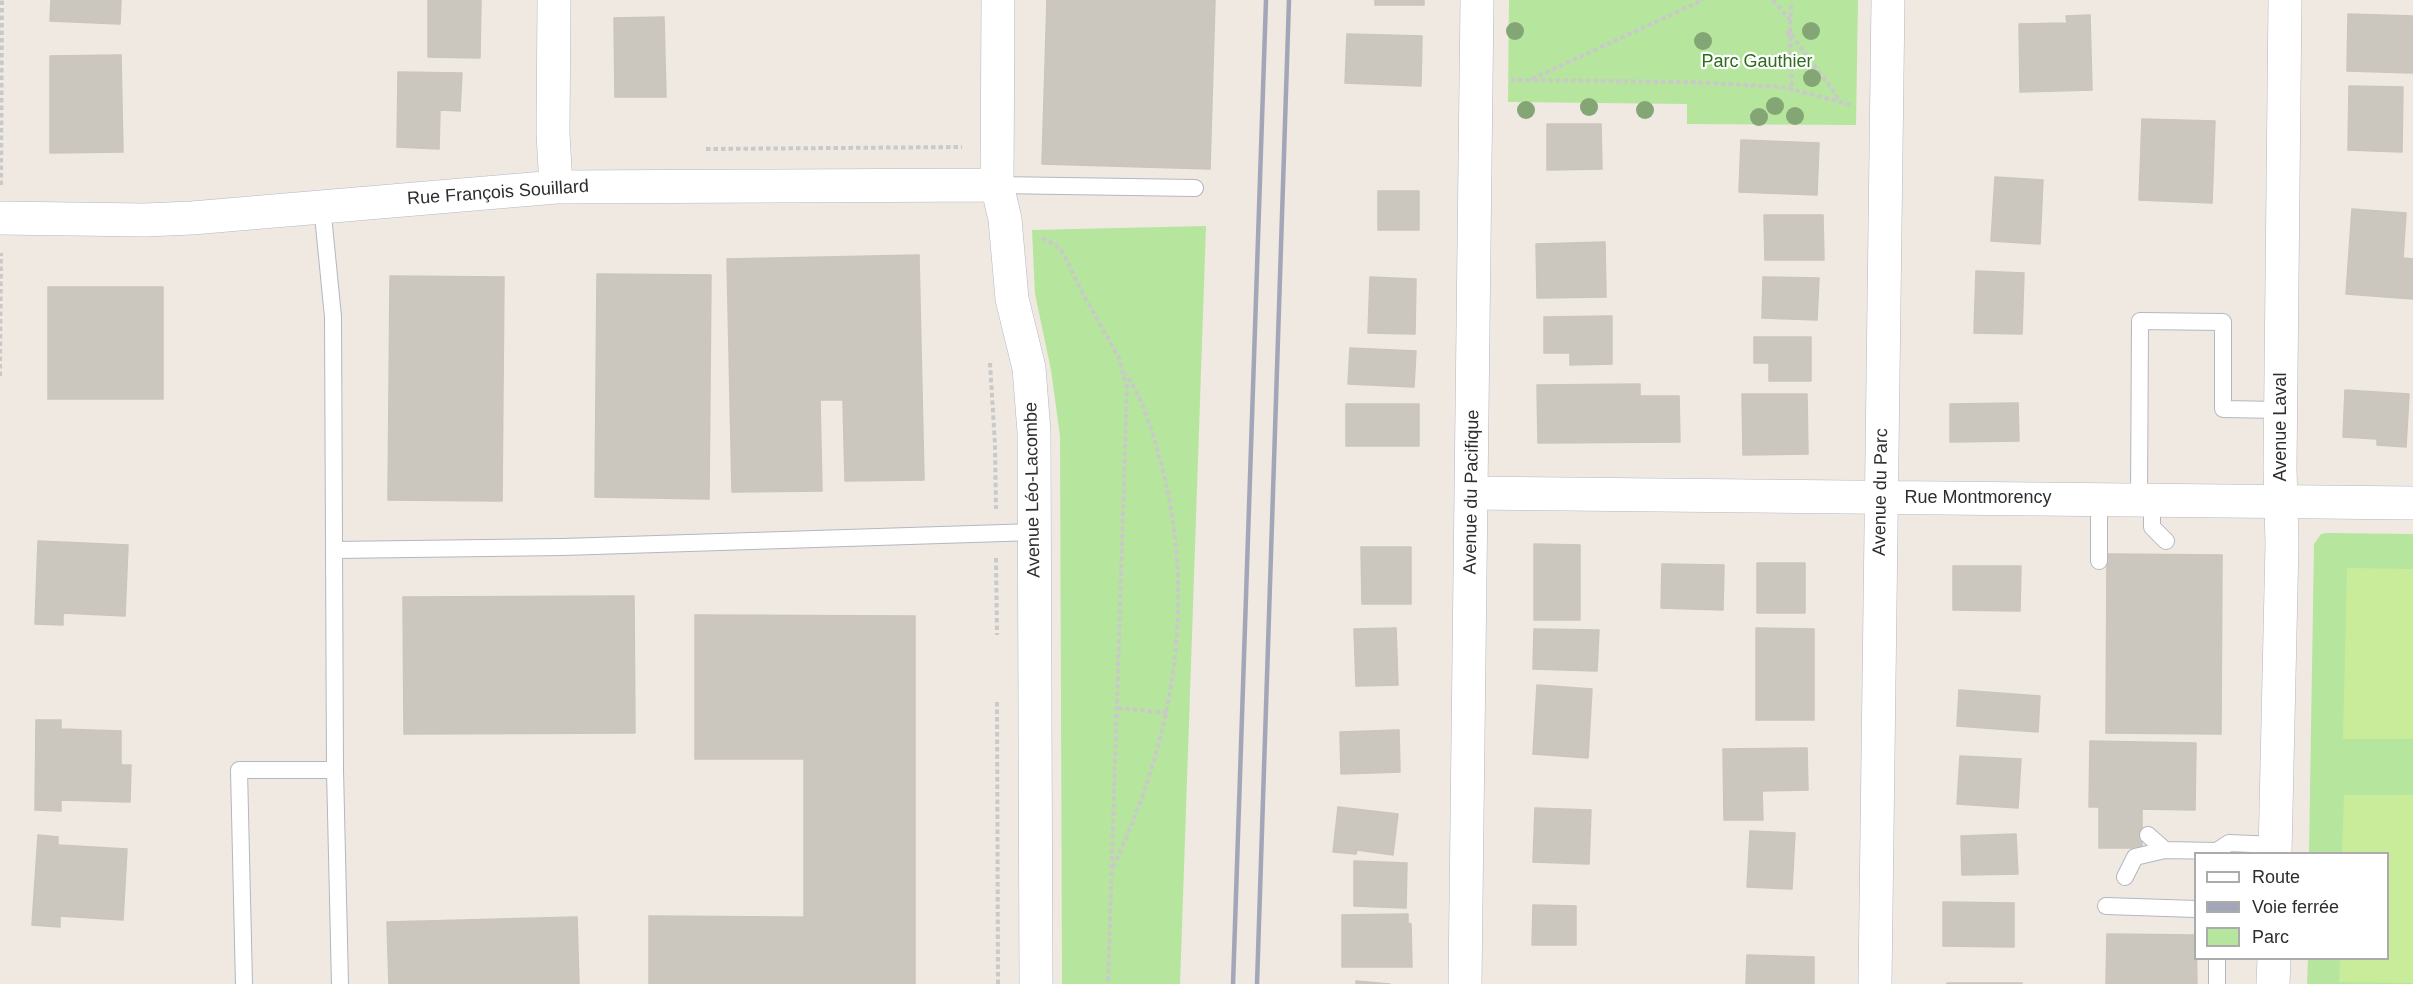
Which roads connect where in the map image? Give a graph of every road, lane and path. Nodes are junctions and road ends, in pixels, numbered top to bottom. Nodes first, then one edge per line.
1 (2, 0) edge
2 (554, 0) edge
3 (998, 0) edge
4 (1477, 0) edge
5 (1703, 0) edge
6 (1773, 0) edge
7 (1888, 0) edge
8 (2285, 0) edge
9 (1791, 5) dead end
10 (1791, 20) junction
11 (1788, 34) junction
12 (1504, 80) dead end
13 (1529, 80) junction
14 (1792, 90) junction
15 (1839, 103) junction
16 (1857, 105) dead end
17 (1, 172) edge
18 (997, 186) junction
19 (556, 187) junction
20 (1195, 188) dead end
21 (322, 205) junction
22 (0, 218) edge
23 (1033, 234) dead end
24 (1, 269) edge
25 (989, 360) dead end
26 (1124, 372) junction
27 (0, 376) edge
28 (2281, 410) junction
29 (1472, 493) junction
30 (1881, 497) junction
31 (2099, 499) junction
32 (2145, 500) junction
33 (2280, 501) junction
34 (2413, 503) edge
35 (996, 512) dead end
36 (1035, 532) junction
37 (2166, 541) dead end
38 (334, 550) junction
39 (996, 557) dead end
40 (2099, 561) dead end
41 (997, 646) dead end
42 (997, 691) dead end
43 (1118, 708) junction
44 (1167, 713) junction
45 (335, 770) junction
46 (2148, 835) dead end
47 (2165, 849) junction
48 (2276, 849) edge
49 (1112, 870) junction
50 (2126, 877) dead end
51 (2106, 906) dead end
52 (2194, 909) edge
53 (2217, 960) edge
54 (2274, 960) edge
55 (244, 984) edge
56 (340, 984) edge
57 (998, 984) edge
58 (1036, 984) edge
59 (1108, 984) edge
60 (1465, 984) edge
61 (1875, 984) edge
62 (2217, 984) edge
63 (2273, 984) edge

1 - 17 path
2 - 19 street
3 - 18 street, Avenue Léo-Lacombe
4 - 29 street, Avenue du Pacifique
5 - 13 path
6 - 10 path
7 - 30 street, Avenue du Parc
8 - 28 street, Avenue Laval
9 - 10 path
10 - 11 path
11 - 14 path
11 - 15 path
12 - 13 path
13 - 14 path
14 - 15 path
15 - 16 path
18 - 19 street, Rue François Souillard
18 - 20 lane
18 - 36 street, Avenue Léo-Lacombe
19 - 21 street, Rue François Souillard
21 - 22 street, Rue François Souillard
21 - 38 lane
23 - 26 path
24 - 27 path
25 - 35 path, Avenue Léo-Lacombe
26 - 43 path
26 - 44 path
28 - 32 lane
28 - 33 street, Avenue Laval
29 - 30 street, Rue Montmorency
29 - 60 street, Avenue du Pacifique
30 - 31 street, Rue Montmorency
30 - 61 street, Avenue du Parc
31 - 32 street, Rue Montmorency
31 - 40 lane
32 - 33 street, Rue Montmorency
32 - 37 lane
33 - 34 street, Rue Montmorency
33 - 48 street, Avenue Laval
36 - 38 lane
36 - 58 street, Avenue Léo-Lacombe
38 - 45 lane
39 - 41 path
42 - 57 path
43 - 44 path
43 - 49 path
44 - 49 path
45 - 55 lane
45 - 56 lane
46 - 47 lane
47 - 48 lane
47 - 50 lane
49 - 59 path
51 - 52 lane
53 - 62 lane
54 - 63 street

